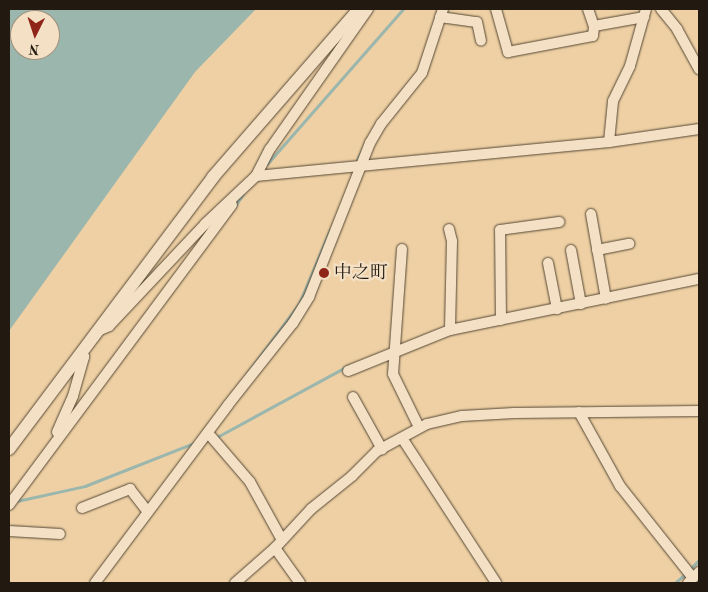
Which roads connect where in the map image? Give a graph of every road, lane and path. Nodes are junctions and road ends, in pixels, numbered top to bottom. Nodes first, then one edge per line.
1 (359, 9) edge
2 (368, 9) edge
3 (496, 9) edge
4 (588, 9) edge
5 (662, 9) edge
6 (442, 13) edge
7 (645, 13) edge
8 (594, 26) junction
9 (481, 41) dead end
10 (699, 69) edge
11 (699, 130) edge
12 (609, 142) junction
13 (359, 166) junction
14 (256, 176) junction
15 (244, 185) junction
16 (591, 214) dead end
17 (558, 222) dead end
18 (448, 229) dead end
19 (629, 244) dead end
20 (402, 249) dead end
21 (571, 250) dead end
22 (597, 250) junction
23 (548, 263) dead end
24 (699, 279) edge
25 (606, 296) junction
26 (580, 301) junction
27 (556, 306) junction
28 (501, 317) junction
29 (450, 327) junction
30 (98, 332) junction
31 (393, 350) junction
32 (81, 355) junction
33 (348, 371) dead end
34 (353, 397) dead end
35 (699, 411) edge
36 (579, 412) junction
37 (418, 427) junction
38 (208, 433) junction
39 (402, 438) junction
40 (52, 446) junction
41 (9, 449) edge
42 (382, 449) junction
43 (9, 505) edge
44 (82, 508) dead end
45 (148, 512) junction
46 (9, 531) edge
47 (60, 534) dead end
48 (278, 544) junction
49 (693, 578) edge
50 (95, 583) edge
51 (235, 583) edge
52 (300, 583) edge
53 (496, 583) edge

1 - 30 street
2 - 14 street
3 - 8 street
4 - 8 street
5 - 10 street
6 - 9 street
6 - 13 street
7 - 8 street
7 - 12 street
11 - 12 street
12 - 13 street
13 - 14 street
13 - 38 street
14 - 15 street
15 - 30 street
15 - 40 street
16 - 22 street
17 - 28 street
18 - 29 street
19 - 22 street
20 - 31 street
21 - 26 street
22 - 25 street
23 - 27 street
24 - 25 street
25 - 26 street
26 - 27 street
27 - 28 street
28 - 29 street
29 - 31 street
30 - 32 street
31 - 33 street
31 - 37 street
32 - 40 street
32 - 41 street
34 - 42 street
35 - 36 street
36 - 37 street
36 - 49 street
37 - 39 street
38 - 45 street
38 - 48 street
39 - 42 street
39 - 53 street
40 - 43 street
42 - 48 street
44 - 45 street
45 - 50 street
46 - 47 street
48 - 51 street
48 - 52 street

